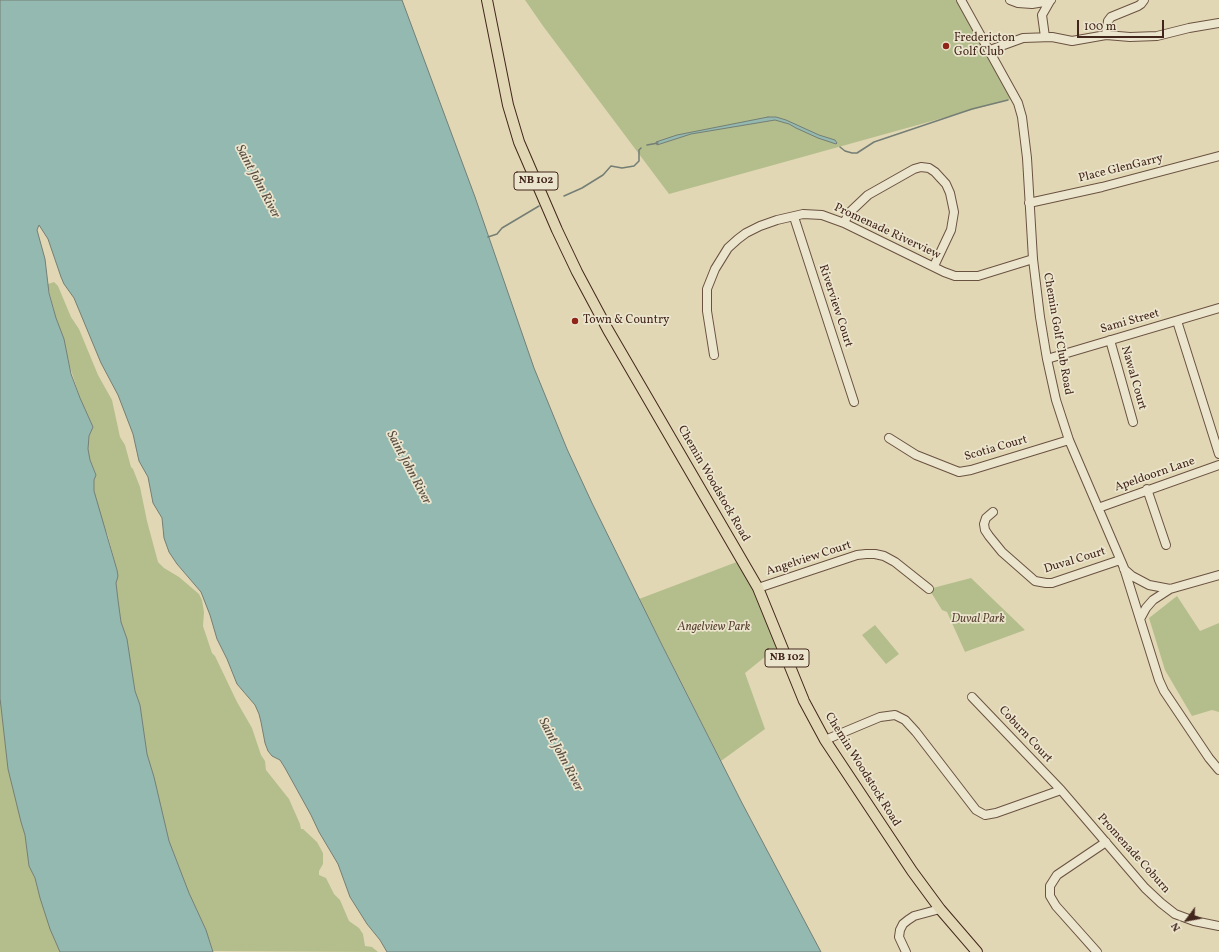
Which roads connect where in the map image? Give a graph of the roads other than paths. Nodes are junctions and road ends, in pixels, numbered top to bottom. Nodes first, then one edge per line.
1 (486, 0) edge
2 (961, 0) edge
3 (1010, 0) edge
4 (1144, 0) edge
5 (1051, 1) edge
6 (1219, 23) edge
7 (1106, 35) junction
8 (1045, 37) junction
9 (990, 50) junction
10 (1219, 156) edge
11 (1029, 203) junction
12 (794, 216) junction
13 (844, 223) junction
14 (1033, 260) junction
15 (934, 266) junction
16 (1219, 308) edge
17 (1177, 321) junction
18 (1110, 340) junction
19 (714, 355) dead end
20 (1047, 359) junction
21 (854, 402) dead end
22 (1134, 422) dead end
23 (889, 438) dead end
24 (1069, 440) junction
25 (1219, 454) edge
26 (1219, 465) edge
27 (1147, 489) junction
28 (1098, 508) junction
29 (993, 512) dead end
30 (1166, 545) dead end
31 (1120, 560) junction
32 (1124, 568) junction
33 (1219, 576) edge
34 (758, 588) junction
35 (929, 589) dead end
36 (1170, 589) junction
37 (1140, 618) junction
38 (972, 696) dead end
39 (824, 740) junction
40 (1219, 770) edge
41 (1061, 790) junction
42 (1106, 842) junction
43 (940, 909) junction
44 (1219, 926) edge
45 (906, 952) edge
46 (977, 952) edge
47 (1097, 952) edge

1 - 34 main road, Chemin Woodstock Road / NB 102
2 - 9 street, Chemin Golf Club Road
3 - 5 street
4 - 7 street
5 - 8 street
6 - 7 street
7 - 8 street
8 - 9 street
9 - 11 street, Chemin Golf Club Road
10 - 11 street, Place GlenGarry
11 - 14 street, Chemin Golf Club Road
12 - 13 street, Promenade Riverview
12 - 19 street, Promenade Riverview
12 - 21 street, Riverview Court
13 - 15 street, Promenade Riverview
13 - 15 street
14 - 15 street, Promenade Riverview
14 - 20 street, Chemin Golf Club Road
16 - 17 street, Sami Street
17 - 18 street, Sami Street
17 - 25 street
18 - 20 street, Sami Street
18 - 22 street, Nawal Court
20 - 24 street, Chemin Golf Club Road
23 - 24 street, Scotia Court
24 - 28 street, Chemin Golf Club Road
26 - 27 street, Apeldoorn Lane
27 - 28 street, Apeldoorn Lane
27 - 30 street
28 - 31 street, Chemin Golf Club Road
29 - 31 street, Duval Court
31 - 32 street, Chemin Golf Club Road
32 - 36 street
32 - 37 street, Chemin Golf Club Road
33 - 36 street
34 - 35 street, Angelview Court
34 - 39 main road, Chemin Woodstock Road / NB 102
36 - 37 street
37 - 40 street, Chemin Golf Club Road
38 - 41 street, Coburn Court
39 - 41 street
39 - 43 main road, Chemin Woodstock Road / NB 102
41 - 42 street, Promenade Coburn
42 - 44 street, Promenade Coburn
42 - 47 street
43 - 45 street
43 - 46 main road, Chemin Woodstock Road / NB 102

